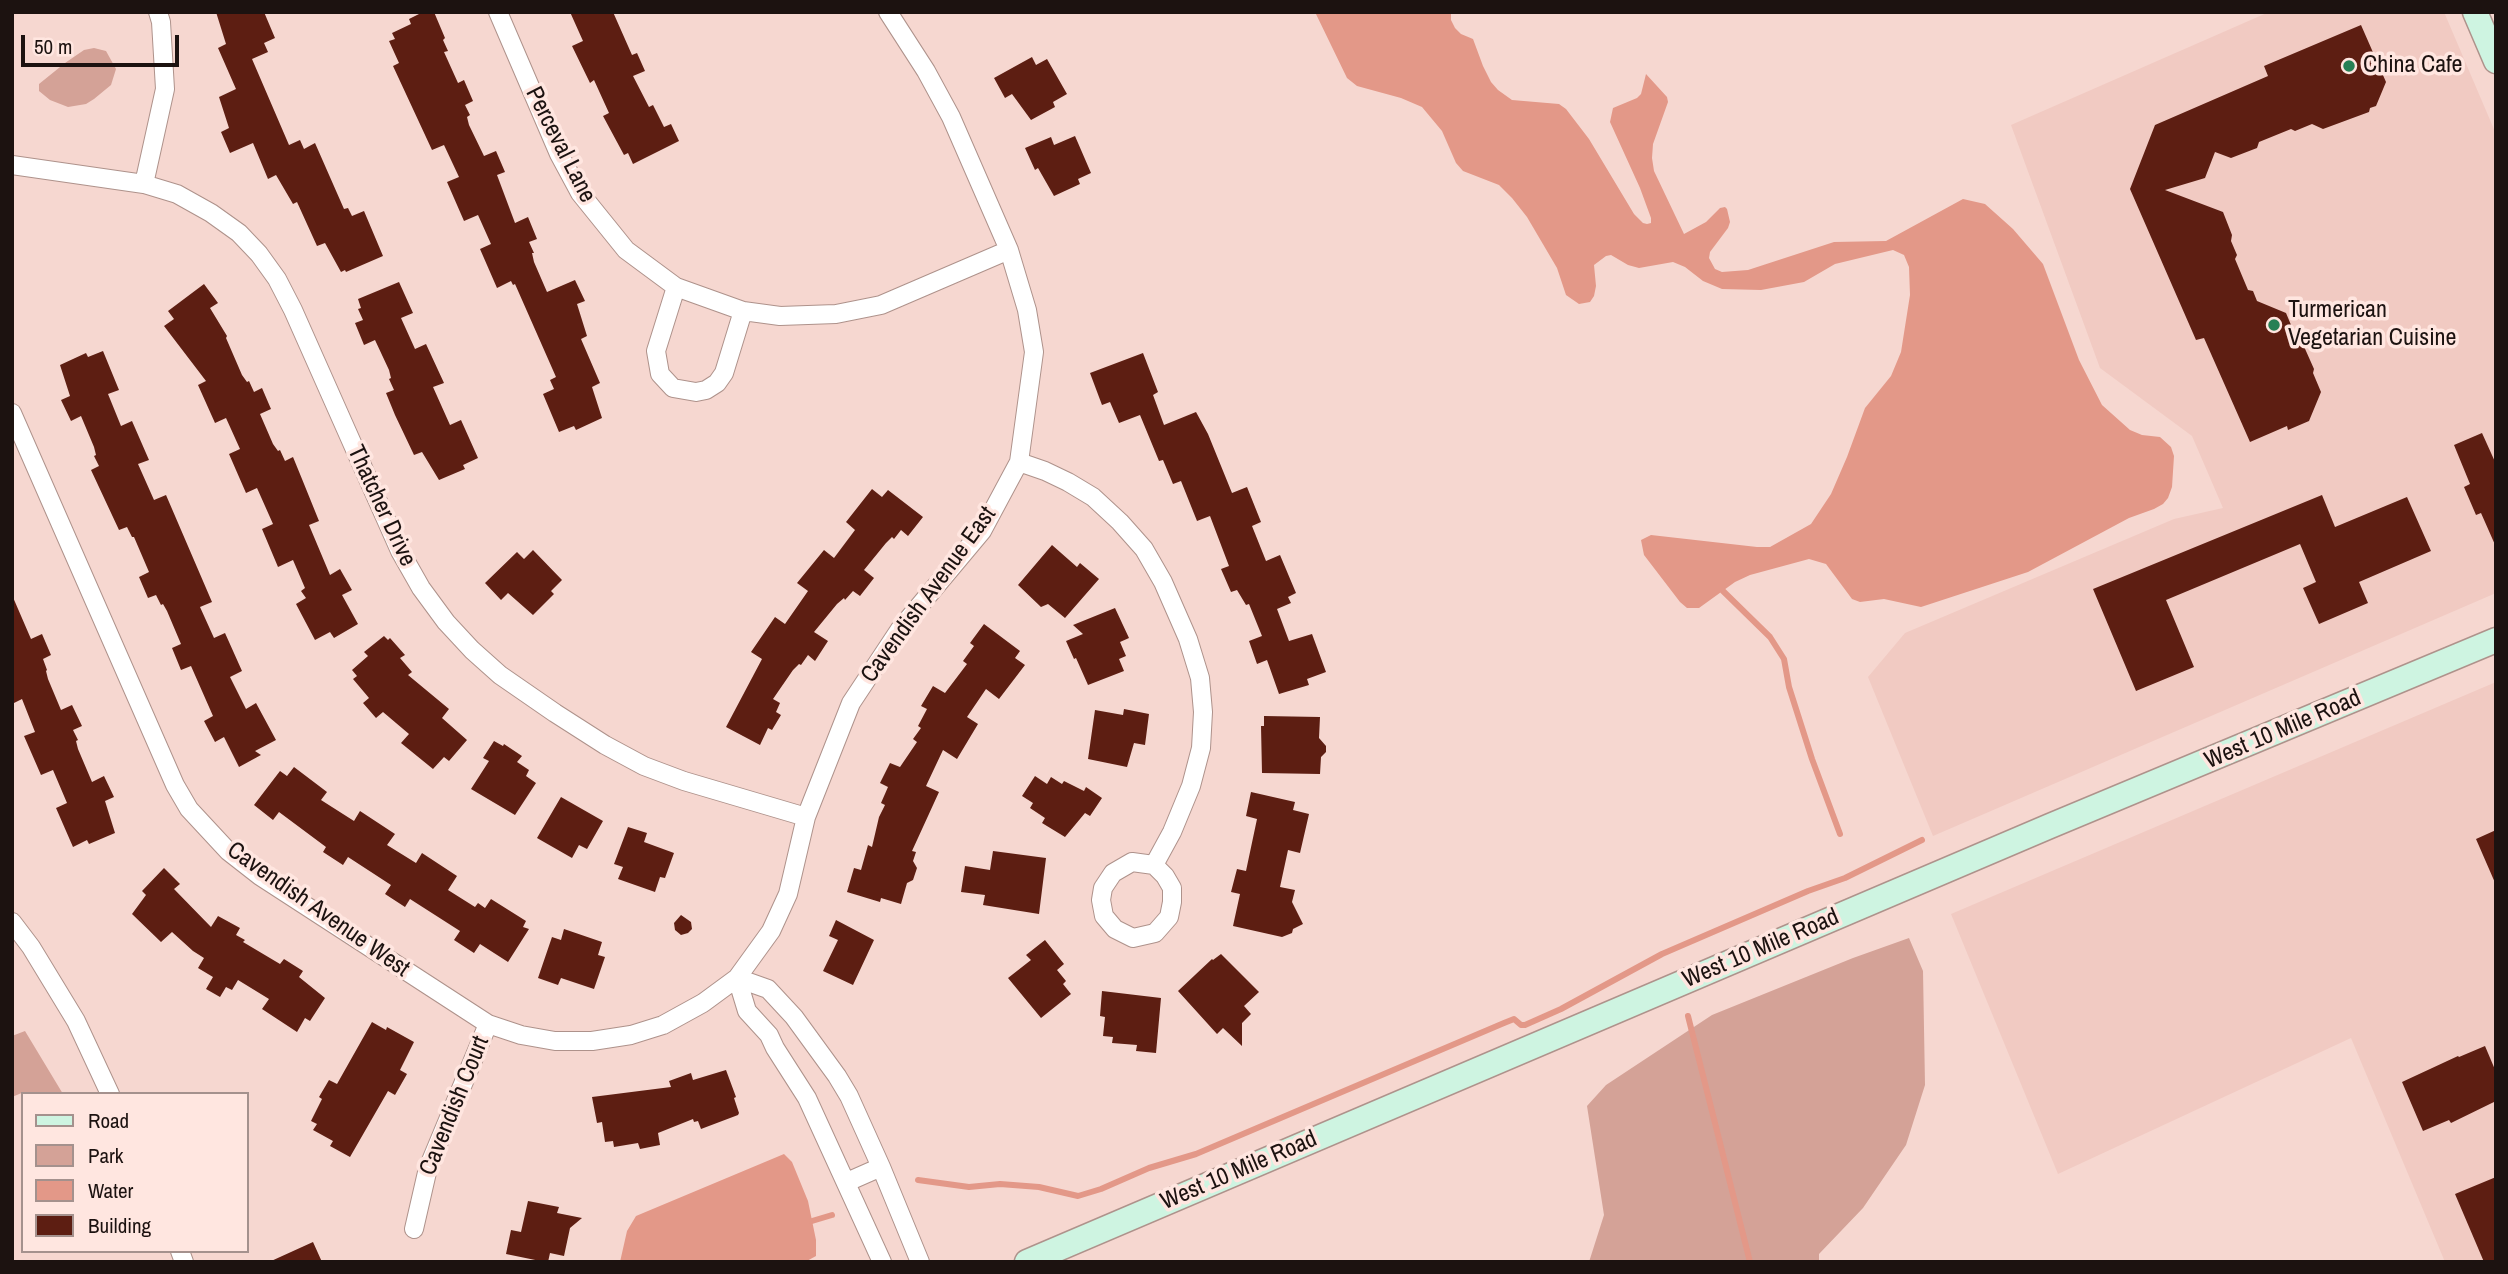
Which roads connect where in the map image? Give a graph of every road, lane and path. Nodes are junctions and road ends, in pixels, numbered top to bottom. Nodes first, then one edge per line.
1 (158, 12) edge
2 (498, 12) edge
3 (888, 12) edge
4 (2475, 12) edge
5 (2496, 61) edge
6 (12, 166) edge
7 (145, 184) junction
8 (1009, 250) junction
9 (676, 287) junction
10 (744, 311) junction
11 (12, 413) edge
12 (1019, 463) junction
13 (2496, 640) edge
14 (806, 817) junction
15 (1154, 865) junction
16 (12, 922) edge
17 (737, 978) junction
18 (488, 1024) junction
19 (109, 1092) edge
20 (881, 1167) junction
21 (847, 1182) junction
22 (414, 1229) dead end
23 (882, 1262) edge
24 (920, 1262) edge
25 (1027, 1262) edge

1 - 7 street
2 - 9 street, Perceval Lane
3 - 8 street, Cavendish Avenue East
4 - 5 main road
6 - 7 street, Thatcher Drive
7 - 14 street, Thatcher Drive
8 - 10 street, Perceval Lane
8 - 12 street, Cavendish Avenue East
9 - 10 street, Perceval Lane
9 - 10 street
11 - 18 street, Cavendish Avenue West
12 - 14 street, Cavendish Avenue East
12 - 15 street
13 - 25 main road, West 10 Mile Road
14 - 17 street, Cavendish Avenue East
15 - 15 street
16 - 19 street
17 - 18 street, Cavendish Avenue West
17 - 20 street
17 - 21 street
18 - 22 street, Cavendish Court
20 - 21 street
20 - 24 street
21 - 23 street

